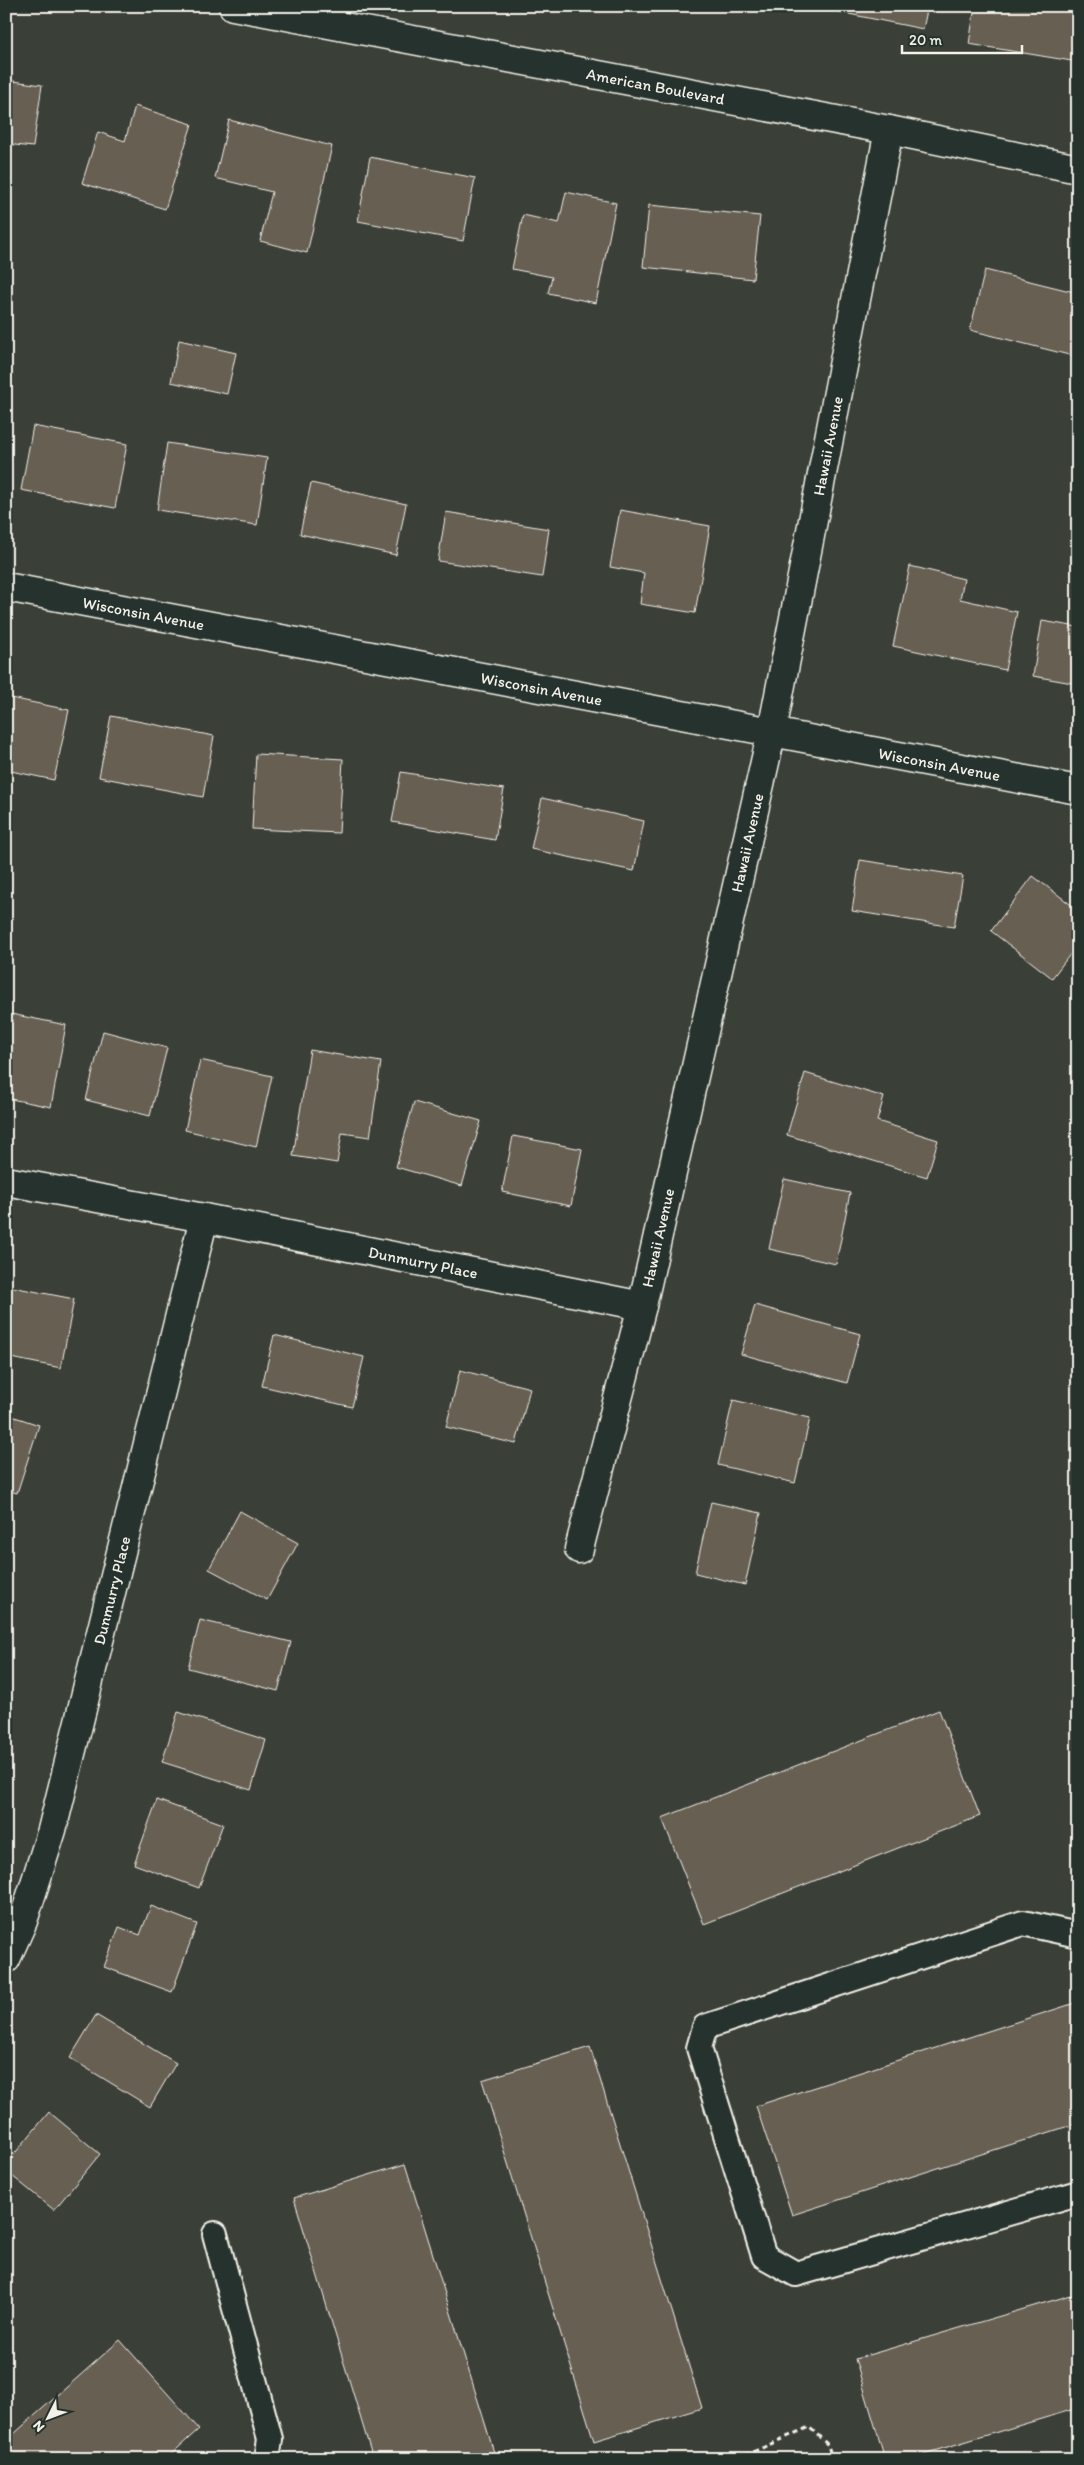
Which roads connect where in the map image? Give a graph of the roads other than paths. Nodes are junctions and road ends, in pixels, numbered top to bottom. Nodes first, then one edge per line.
1 (233, 6) edge
2 (888, 130) junction
3 (1078, 170) edge
4 (6, 588) edge
5 (772, 731) junction
6 (1078, 790) edge
7 (6, 1181) edge
8 (204, 1218) junction
9 (642, 1306) junction
10 (579, 1548) dead end
11 (1078, 1935) edge
12 (6, 1959) edge
13 (1078, 2193) edge
14 (215, 2234) dead end
15 (267, 2459) edge

1 - 2 street, American Boulevard
2 - 3 street, American Boulevard
2 - 5 street, Hawaii Avenue
4 - 5 street, Wisconsin Avenue
5 - 6 street, Wisconsin Avenue
5 - 9 street, Hawaii Avenue
7 - 8 street, Dunmurry Place
8 - 9 street, Dunmurry Place
8 - 12 street, Dunmurry Place
9 - 10 street, Hawaii Avenue
11 - 13 lane
14 - 15 lane

